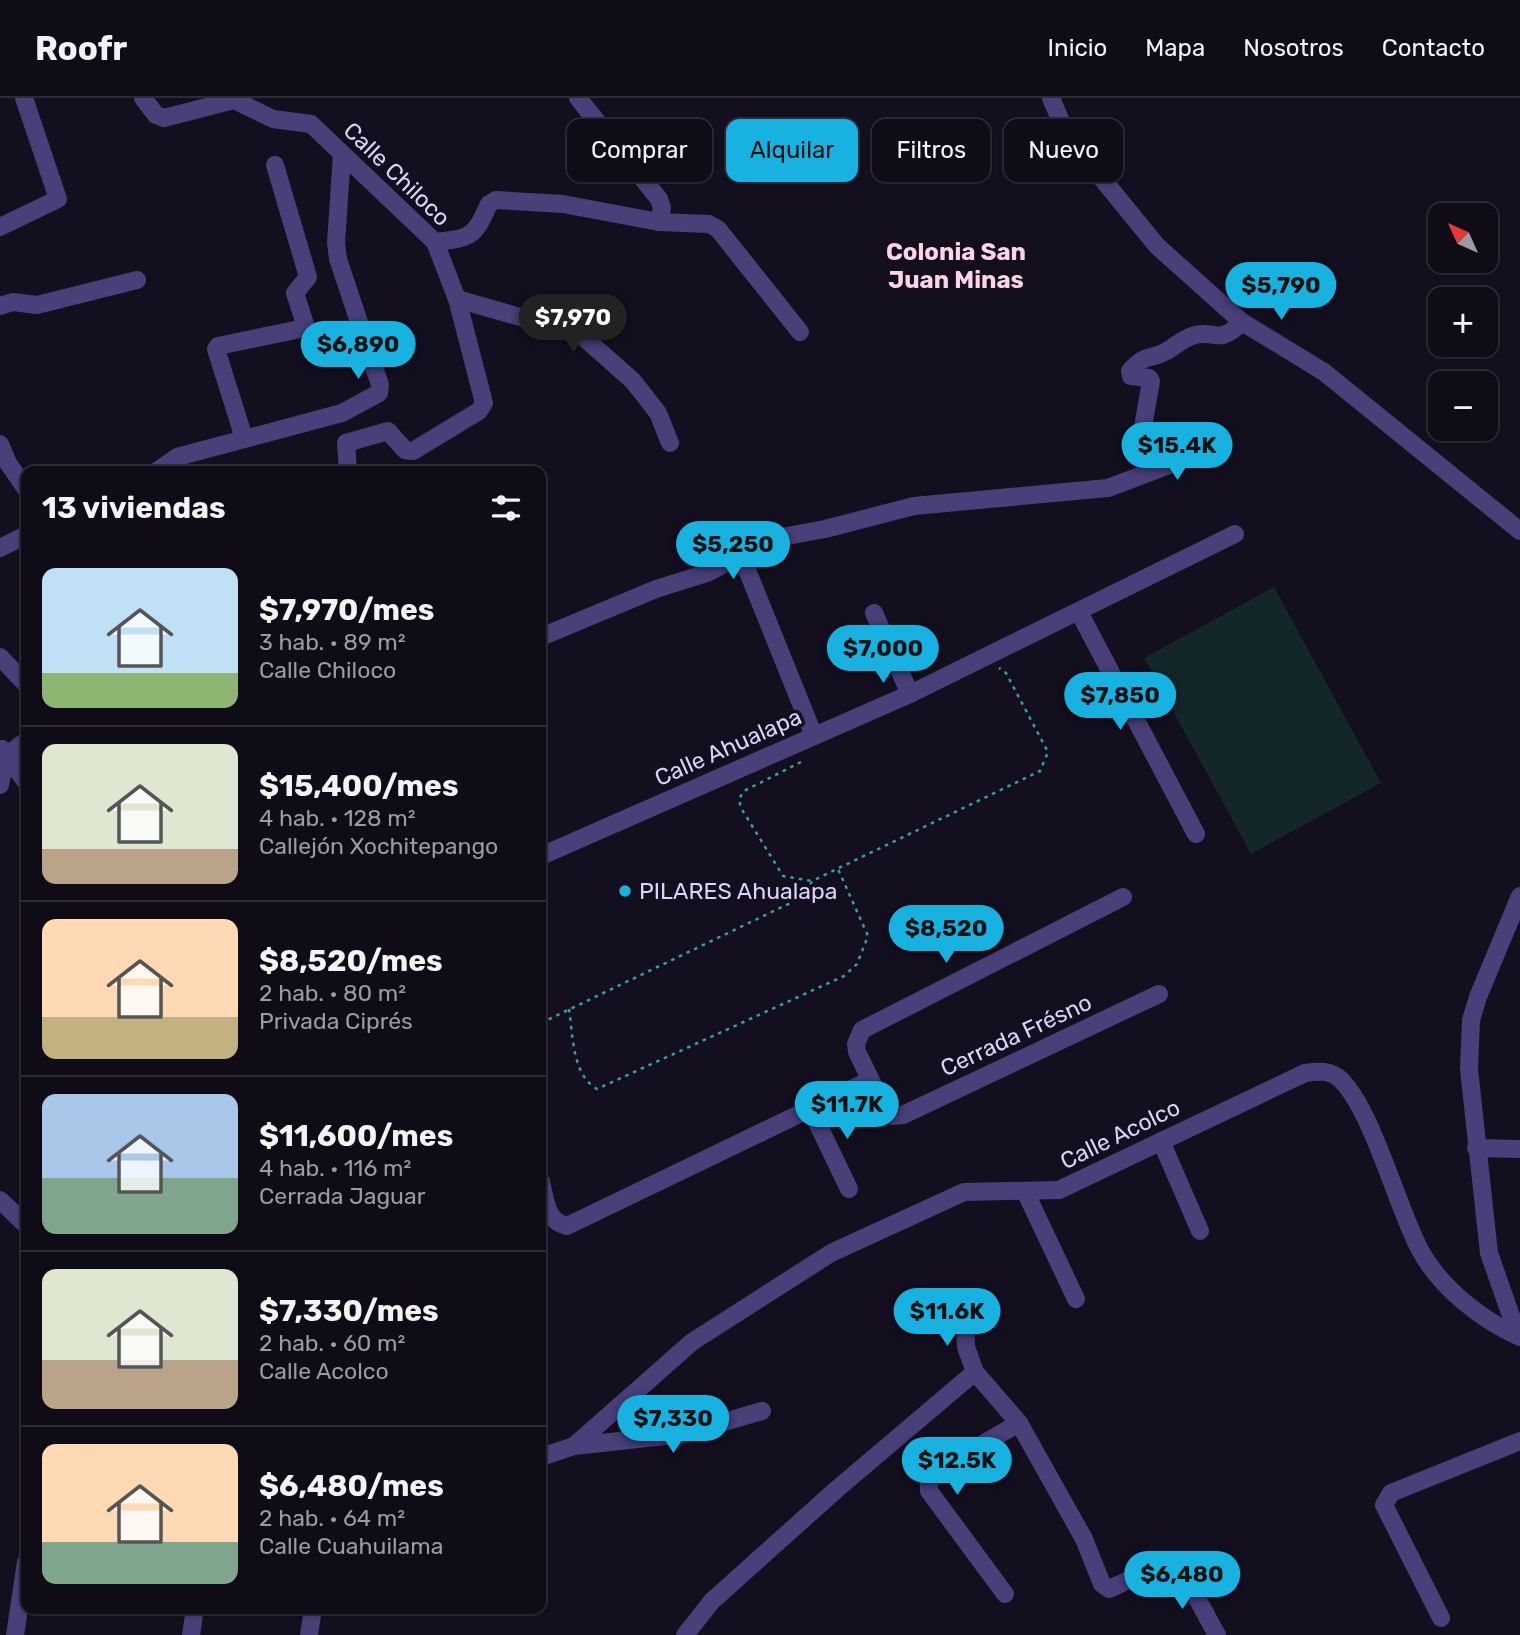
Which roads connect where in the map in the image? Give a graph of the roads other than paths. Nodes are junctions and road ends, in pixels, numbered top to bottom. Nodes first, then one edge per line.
1 (24, 98) edge
2 (143, 98) edge
3 (578, 98) edge
4 (1051, 98) edge
5 (342, 154) junction
6 (275, 165) dead end
7 (659, 222) junction
8 (0, 227) edge
9 (435, 242) junction
10 (137, 280) dead end
11 (457, 299) junction
12 (0, 306) edge
13 (1242, 322) junction
14 (800, 332) dead end
15 (342, 413) junction
16 (244, 438) junction
17 (346, 443) junction
18 (670, 443) dead end
19 (0, 444) edge
20 (164, 466) edge
21 (348, 466) edge
22 (21, 482) edge
23 (1519, 530) edge
24 (1235, 534) dead end
25 (21, 538) edge
26 (0, 548) edge
27 (741, 555) junction
28 (1079, 612) junction
29 (873, 613) dead end
30 (546, 635) edge
31 (0, 657) edge
32 (21, 679) edge
33 (910, 694) junction
34 (814, 736) junction
35 (21, 743) edge
36 (3, 751) edge
37 (21, 775) edge
38 (0, 785) edge
39 (1196, 834) dead end
40 (546, 854) edge
41 (1520, 895) edge
42 (1123, 897) dead end
43 (1159, 994) dead end
44 (870, 1080) junction
45 (811, 1110) junction
46 (1161, 1141) junction
47 (1476, 1147) junction
48 (1520, 1149) edge
49 (849, 1189) dead end
50 (1025, 1191) junction
51 (0, 1200) edge
52 (546, 1203) edge
53 (21, 1220) edge
54 (1200, 1231) dead end
55 (1076, 1299) dead end
56 (965, 1315) dead end
57 (1519, 1336) edge
58 (975, 1372) junction
59 (762, 1412) dead end
60 (1019, 1423) junction
61 (1520, 1441) edge
62 (574, 1446) junction
63 (546, 1455) edge
64 (1005, 1594) dead end
65 (21, 1595) edge
66 (194, 1614) edge
67 (312, 1614) edge
68 (1441, 1618) dead end
69 (15, 1635) edge
70 (191, 1635) edge
71 (309, 1635) edge
72 (685, 1635) edge
73 (1217, 1635) edge

1 - 8 street
2 - 5 street, Calle Chiloco
3 - 7 street
4 - 13 street
5 - 9 street, Calle Chiloco
5 - 15 street
6 - 16 street
7 - 9 street
7 - 14 street
9 - 11 street, Calle Chiloco
10 - 12 street
11 - 17 street, Calle Chiloco
11 - 18 street
13 - 23 street
13 - 27 street
15 - 16 street
15 - 17 street
16 - 20 street
17 - 21 street
19 - 22 street
24 - 28 street, Calle Ahualapa
25 - 26 street
27 - 30 street
27 - 34 street
28 - 33 street, Calle Ahualapa
28 - 39 street
29 - 33 street
31 - 32 street
33 - 34 street, Calle Ahualapa
34 - 40 street, Calle Ahualapa
35 - 36 street
36 - 37 street
36 - 38 street
41 - 47 street
42 - 44 street, Cerrada Frésno
43 - 44 street, Cerrada Frésno
44 - 45 street
45 - 49 street
45 - 52 street
46 - 50 street, Calle Acolco
46 - 54 street
46 - 57 street, Calle Acolco
47 - 48 street
47 - 57 street
50 - 55 street
50 - 62 street, Calle Acolco
51 - 53 street
56 - 58 street
58 - 60 street
58 - 72 street
59 - 62 street
60 - 64 street
60 - 73 street
61 - 68 street
62 - 63 street, Calle Acolco
65 - 69 street
66 - 70 street
67 - 71 street

